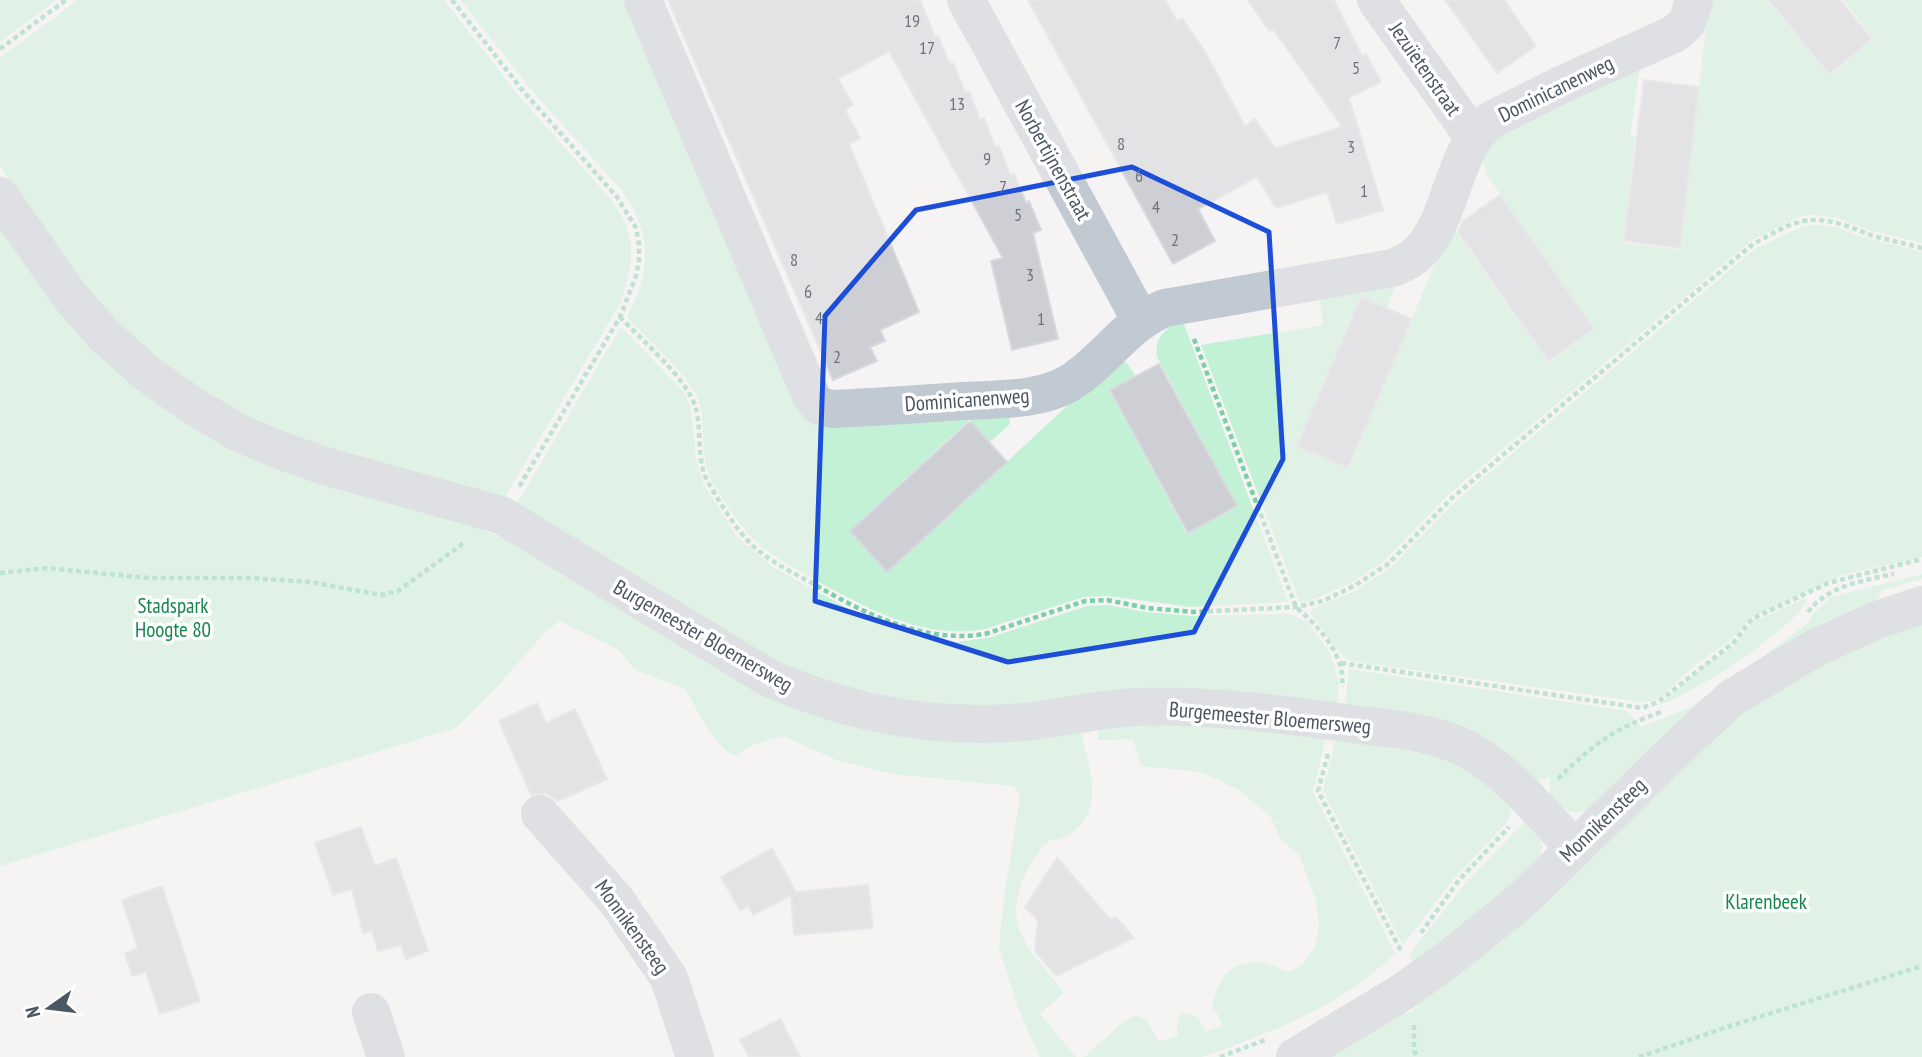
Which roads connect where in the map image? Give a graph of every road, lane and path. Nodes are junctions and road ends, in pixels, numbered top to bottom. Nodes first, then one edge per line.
1 (66, 0) edge
2 (453, 0) edge
3 (643, 0) edge
4 (966, 0) edge
5 (1376, 0) edge
6 (1694, 0) edge
7 (0, 49) edge
8 (1474, 138) junction
9 (0, 196) edge
10 (1922, 247) edge
11 (1182, 305) junction
12 (620, 317) junction
13 (1141, 321) junction
14 (501, 515) junction
15 (1922, 559) edge
16 (0, 573) edge
17 (1922, 605) edge
18 (1296, 607) junction
19 (1340, 663) junction
20 (1335, 722) junction
21 (540, 814) dead end
22 (1574, 848) junction
23 (1922, 966) edge
24 (1420, 979) junction
25 (371, 1012) dead end
26 (386, 1057) edge
27 (695, 1057) edge
28 (1295, 1057) edge
29 (1639, 1057) edge

1 - 7 path
2 - 12 path
3 - 13 street, Dominicanenweg
4 - 13 street, Norbertijnenstraat
5 - 8 street, Jezuïetenstraat
6 - 8 street, Dominicanenweg
8 - 11 street, Dominicanenweg
9 - 14 street, Burgemeester Bloemersweg
10 - 18 path
11 - 13 street, Dominicanenweg
11 - 18 path
12 - 14 path
12 - 18 path
14 - 16 path
14 - 20 street, Burgemeester Bloemersweg
15 - 19 path
17 - 22 street, Monnikensteeg
18 - 19 path
19 - 20 path
20 - 22 street, Burgemeester Bloemersweg
20 - 24 path
21 - 27 street, Monnikensteeg
22 - 24 street, Monnikensteeg
23 - 29 path
24 - 28 street, Monnikensteeg
25 - 26 street

